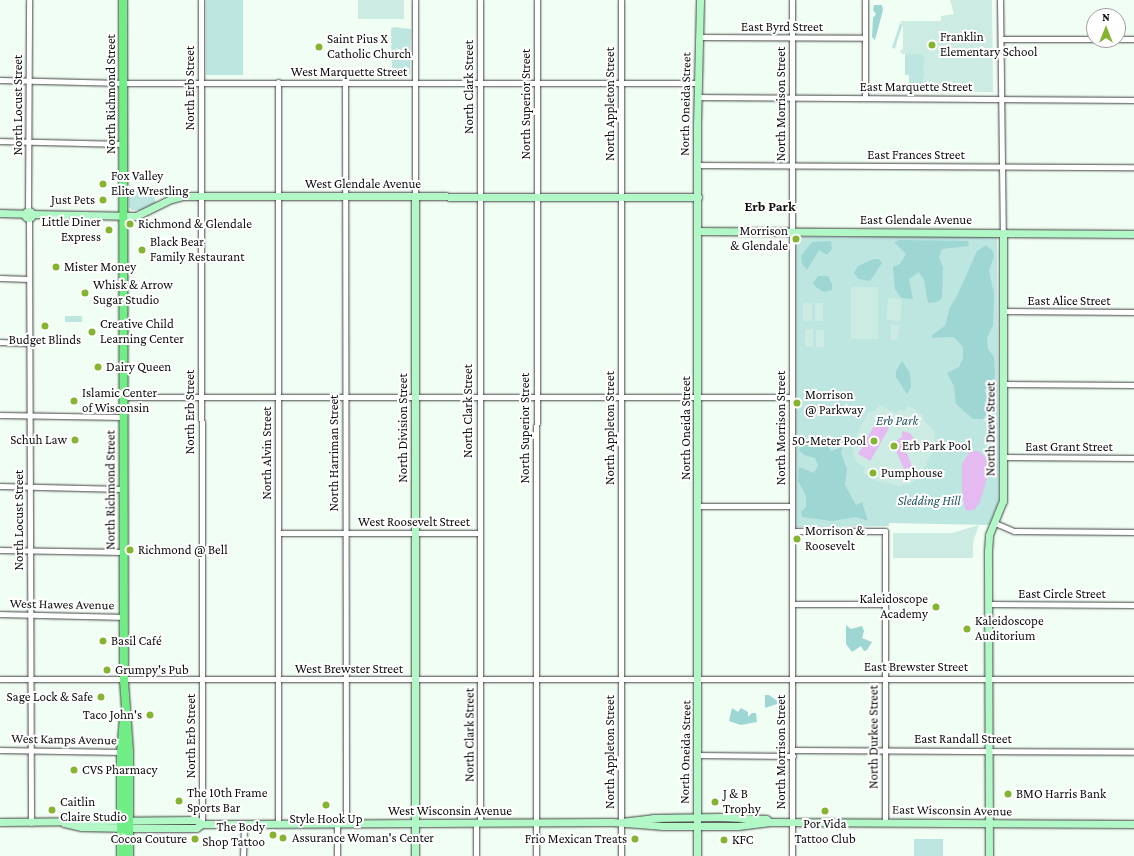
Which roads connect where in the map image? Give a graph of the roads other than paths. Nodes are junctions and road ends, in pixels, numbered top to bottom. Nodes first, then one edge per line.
1 (29, 0) edge
2 (123, 0) edge
3 (201, 0) edge
4 (414, 0) edge
5 (480, 0) edge
6 (537, 0) edge
7 (622, 0) edge
8 (700, 0) edge
9 (792, 0) edge
10 (865, 0) edge
11 (1000, 0) edge
12 (699, 37) junction
13 (793, 37) junction
14 (865, 38) junction
15 (1001, 39) junction
16 (1086, 39) edge
17 (0, 80) edge
18 (28, 80) junction
19 (201, 82) junction
20 (278, 82) junction
21 (122, 83) junction
22 (345, 83) junction
23 (414, 83) junction
24 (480, 83) junction
25 (537, 83) junction
26 (621, 83) junction
27 (698, 83) junction
28 (698, 97) junction
29 (792, 98) junction
30 (864, 98) junction
31 (1001, 99) junction
32 (1134, 100) edge
33 (0, 142) edge
34 (29, 142) junction
35 (123, 144) junction
36 (697, 165) junction
37 (792, 165) junction
38 (1002, 167) junction
39 (1134, 167) edge
40 (201, 196) junction
41 (278, 196) junction
42 (344, 196) junction
43 (415, 196) junction
44 (480, 197) junction
45 (536, 197) junction
46 (621, 197) junction
47 (698, 197) junction
48 (0, 213) edge
49 (29, 214) junction
50 (123, 216) junction
51 (792, 231) junction
52 (698, 232) junction
53 (1003, 233) junction
54 (1134, 234) edge
55 (0, 278) edge
56 (29, 279) junction
57 (1003, 311) junction
58 (1134, 312) edge
59 (0, 342) edge
60 (29, 343) junction
61 (1003, 384) junction
62 (1134, 385) edge
63 (415, 396) junction
64 (480, 396) junction
65 (536, 396) junction
66 (122, 397) junction
67 (201, 397) junction
68 (278, 397) junction
69 (345, 397) junction
70 (621, 397) junction
71 (698, 397) junction
72 (792, 397) junction
73 (0, 415) edge
74 (29, 415) junction
75 (123, 417) junction
76 (1003, 457) junction
77 (1134, 458) edge
78 (0, 486) edge
79 (30, 486) junction
80 (123, 489) junction
81 (698, 506) junction
82 (792, 506) junction
83 (995, 523) junction
84 (792, 531) junction
85 (1134, 532) edge
86 (278, 533) junction
87 (345, 533) junction
88 (415, 533) junction
89 (479, 533) junction
90 (0, 550) edge
91 (30, 551) junction
92 (124, 552) junction
93 (792, 604) junction
94 (885, 604) junction
95 (989, 604) junction
96 (1134, 605) edge
97 (0, 614) edge
98 (30, 615) junction
99 (124, 617) junction
100 (621, 678) junction
101 (698, 678) junction
102 (792, 678) junction
103 (885, 678) junction
104 (988, 678) junction
105 (0, 679) edge
106 (481, 679) junction
107 (536, 679) junction
108 (1134, 679) edge
109 (30, 680) junction
110 (202, 680) junction
111 (279, 680) junction
112 (346, 680) junction
113 (414, 680) junction
114 (124, 681) junction
115 (0, 750) edge
116 (30, 750) junction
117 (884, 750) junction
118 (989, 750) junction
119 (125, 752) junction
120 (1134, 752) edge
121 (793, 753) junction
122 (698, 755) junction
123 (697, 817) junction
124 (0, 822) edge
125 (31, 822) junction
126 (536, 822) junction
127 (620, 822) junction
128 (770, 822) junction
129 (792, 822) junction
130 (415, 823) junction
131 (478, 823) junction
132 (885, 823) junction
133 (125, 824) junction
134 (202, 824) junction
135 (244, 824) junction
136 (278, 824) junction
137 (337, 824) junction
138 (346, 824) junction
139 (989, 824) junction
140 (1134, 824) edge
141 (697, 826) junction
142 (121, 856) edge
143 (129, 856) edge
144 (244, 856) edge
145 (337, 856) edge
146 (415, 856) edge
147 (476, 856) edge
148 (536, 856) edge
149 (621, 856) edge
150 (697, 856) edge
151 (792, 856) edge
152 (989, 856) edge

1 - 18 street, North Locust Street
2 - 21 main road, North Richmond Street
3 - 19 street, North Erb Street
4 - 23 street, North Division Street
5 - 24 street, North Clark Street
6 - 25 street, North Superior Street
7 - 26 street, North Appleton Street
8 - 12 street, North Oneida Street
9 - 13 street, North Morrison Street
10 - 14 street
11 - 15 street, North Drew Street
12 - 13 street, East Byrd Street
12 - 27 street, North Oneida Street
13 - 14 street, East Byrd Street
13 - 29 street, North Morrison Street
14 - 30 street
15 - 16 street
15 - 31 street, North Drew Street
17 - 18 street, West Marquette Street
18 - 21 street, West Marquette Street
18 - 34 street, North Locust Street
19 - 20 street, West Marquette Street
19 - 21 street, West Marquette Street
19 - 40 street, North Erb Street
20 - 22 street, West Marquette Street
20 - 41 street, North Alvin Street
21 - 35 main road, North Richmond Street
22 - 23 street, West Marquette Street
22 - 42 street, North Harriman Street
23 - 24 street, West Marquette Street
23 - 43 street, North Division Street
24 - 25 street, West Marquette Street
24 - 44 street, North Clark Street
25 - 26 street, West Marquette Street
25 - 45 street, North Superior Street
26 - 27 street, West Marquette Street
26 - 46 street, North Appleton Street
27 - 28 street, North Oneida Street
28 - 29 street, East Marquette Street
28 - 36 street, North Oneida Street
29 - 30 street, East Marquette Street
29 - 37 street, North Morrison Street
30 - 31 street, East Marquette Street
31 - 32 street, East Marquette Street
31 - 38 street, North Drew Street
33 - 34 street
34 - 35 street
34 - 49 street, North Locust Street
35 - 50 main road, North Richmond Street
36 - 37 street, East Frances Street
36 - 47 street, North Oneida Street
37 - 38 street, East Frances Street
37 - 51 street, North Morrison Street
38 - 39 street, East Frances Street
38 - 53 street, North Drew Street
40 - 41 street, West Glendale Avenue
40 - 50 street, West Glendale Avenue
40 - 67 street, North Erb Street
41 - 42 street, West Glendale Avenue
41 - 68 street, North Alvin Street
42 - 43 street, West Glendale Avenue
42 - 69 street, North Harriman Street
43 - 44 street, West Glendale Avenue
43 - 63 street, North Division Street
44 - 45 street, West Glendale Avenue
44 - 64 street, North Clark Street
45 - 46 street, West Glendale Avenue
45 - 65 street, North Superior Street
46 - 47 street, West Glendale Avenue
46 - 70 street, North Appleton Street
47 - 52 street, North Oneida Street
48 - 49 street, West Glendale Avenue
49 - 50 street, West Glendale Avenue
49 - 56 street, North Locust Street
50 - 66 main road, North Richmond Street
51 - 52 street, East Glendale Avenue
51 - 53 street, East Glendale Avenue
51 - 72 street, North Morrison Street
52 - 71 street, North Oneida Street
53 - 54 street, East Glendale Avenue
53 - 57 street, North Drew Street
55 - 56 street
56 - 60 street, North Locust Street
57 - 58 street, East Alice Street
57 - 61 street, North Drew Street
59 - 60 street
60 - 74 street, North Locust Street
61 - 62 street
61 - 76 street, North Drew Street
63 - 64 street
63 - 69 street
63 - 88 street, North Division Street
64 - 65 street
64 - 89 street, North Clark Street
65 - 70 street
65 - 107 street, North Superior Street
66 - 67 street
66 - 75 main road, North Richmond Street
67 - 68 street
67 - 110 street, North Erb Street
68 - 69 street
68 - 86 street, North Alvin Street
69 - 87 street, North Harriman Street
70 - 71 street
70 - 100 street, North Appleton Street
71 - 72 street
71 - 81 street, North Oneida Street
72 - 82 street, North Morrison Street
73 - 74 street
74 - 75 street
74 - 79 street, North Locust Street
75 - 80 main road, North Richmond Street
76 - 77 street, East Grant Street
76 - 83 street, North Drew Street
78 - 79 street
79 - 80 street
79 - 91 street, North Locust Street
80 - 92 main road, North Richmond Street
81 - 82 street
81 - 101 street, North Oneida Street
82 - 84 street, North Morrison Street
83 - 85 street
83 - 95 street, North Drew Street
84 - 93 street, North Morrison Street
84 - 94 street, North Durkee Street
86 - 87 street, West Roosevelt Street
86 - 111 street, North Alvin Street
87 - 88 street, West Roosevelt Street
87 - 112 street, North Harriman Street
88 - 89 street, West Roosevelt Street
88 - 113 street, North Division Street
89 - 106 street, North Clark Street
90 - 91 street
91 - 92 street
91 - 98 street, North Locust Street
92 - 99 main road, North Richmond Street
93 - 94 street
93 - 102 street, North Morrison Street
94 - 103 street, North Durkee Street
95 - 96 street, East Circle Street
95 - 104 street, North Drew Street
97 - 98 street, West Hawes Avenue
98 - 99 street, West Hawes Avenue
98 - 109 street, North Locust Street
99 - 114 main road, North Richmond Street
100 - 101 street, West Brewster Street
100 - 107 street, West Brewster Street
100 - 127 street, North Appleton Street
101 - 102 street, East Brewster Street
101 - 122 street, North Oneida Street
102 - 103 street, East Brewster Street
102 - 121 street, North Morrison Street
103 - 104 street, East Brewster Street
103 - 117 street, North Durkee Street
104 - 108 street, East Brewster Street
104 - 118 street, North Drew Street
105 - 109 street, West Brewster Street
106 - 107 street, West Brewster Street
106 - 113 street, West Brewster Street
106 - 131 street, North Clark Street
107 - 126 street, North Superior Street
109 - 114 street, West Brewster Street
109 - 116 street, North Locust Street
110 - 111 street, West Brewster Street
110 - 114 street, West Brewster Street
110 - 134 street, North Erb Street
111 - 112 street, West Brewster Street
111 - 136 street, North Alvin Street
112 - 113 street, West Brewster Street
112 - 138 street, North Harriman Street
113 - 130 street, North Division Street
114 - 119 main road, North Richmond Street
115 - 116 street, West Kamps Avenue
116 - 119 street, West Kamps Avenue
116 - 125 street, North Locust Street
117 - 118 street, East Randall Street
117 - 121 street, East Randall Street
117 - 132 street, North Durkee Street
118 - 120 street, East Randall Street
118 - 139 street, North Drew Street
119 - 133 main road, North Richmond Street
121 - 122 street, East Randall Street
121 - 129 street, North Morrison Street
122 - 123 street, North Oneida Street
123 - 127 street, East Wisconsin Avenue
123 - 128 street, East Wisconsin Avenue
123 - 141 street, North Oneida Street
124 - 125 street, West Wisconsin Avenue
125 - 133 street, West Wisconsin Avenue
126 - 127 street, West Wisconsin Avenue
126 - 131 street, West Wisconsin Avenue
126 - 148 street, North Superior Street
127 - 141 street, West Wisconsin Avenue
127 - 149 street, North Appleton Street
128 - 129 street, East Wisconsin Avenue
128 - 141 street, East Wisconsin Avenue
129 - 132 street, East Wisconsin Avenue
129 - 151 street, North Morrison Street
130 - 131 street, West Wisconsin Avenue
130 - 138 street, West Wisconsin Avenue
130 - 146 street, North Division Street
131 - 147 street, North Clark Street
132 - 139 street, East Wisconsin Avenue
133 - 134 street, West Wisconsin Avenue
133 - 142 main road, North Richmond Street
133 - 143 main road, North Richmond Street
134 - 135 street, West Wisconsin Avenue
135 - 136 street, West Wisconsin Avenue
135 - 144 street
136 - 137 street, West Wisconsin Avenue
137 - 138 street, West Wisconsin Avenue
137 - 145 street
139 - 140 street, East Wisconsin Avenue
139 - 152 street, North Drew Street
141 - 150 street, North Oneida Street

